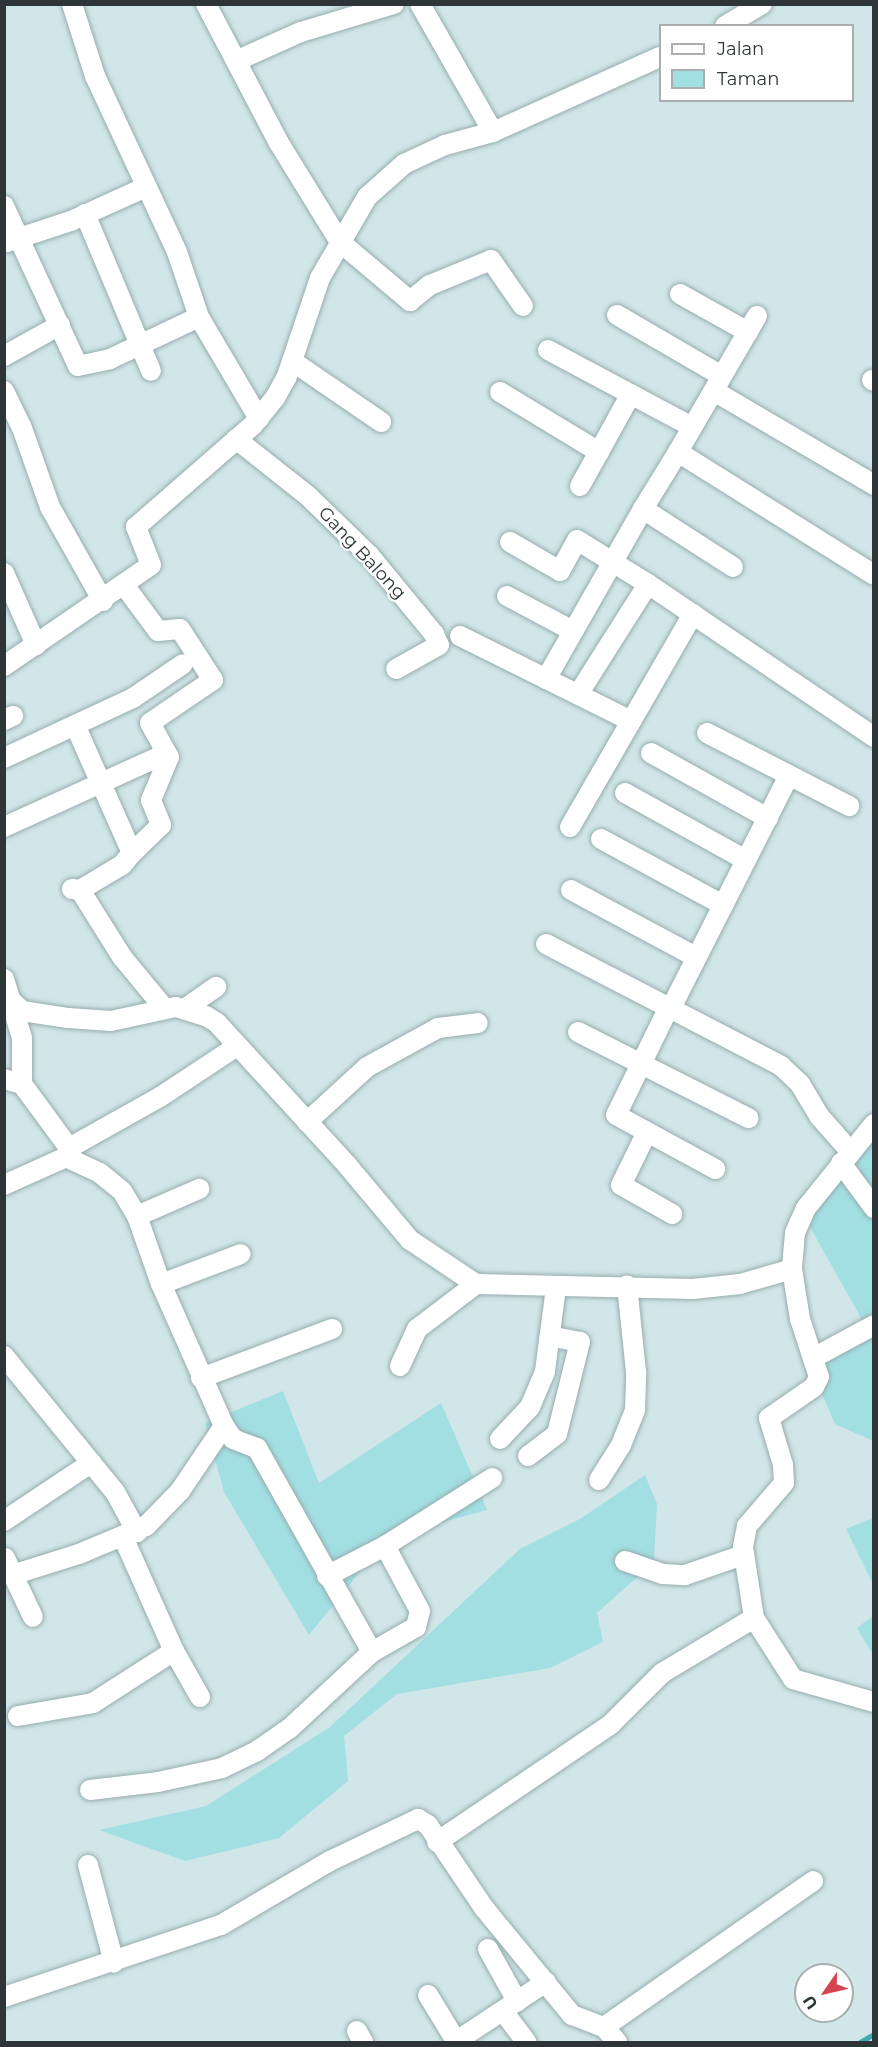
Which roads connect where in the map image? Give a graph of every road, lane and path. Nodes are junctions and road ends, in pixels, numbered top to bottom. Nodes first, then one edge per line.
1 (72, 4) edge
2 (206, 4) edge
3 (394, 4) edge
4 (420, 4) edge
5 (762, 4) edge
6 (728, 24) edge
7 (659, 57) edge
8 (238, 60) junction
9 (493, 132) junction
10 (146, 187) junction
11 (4, 206) edge
12 (85, 214) junction
13 (11, 241) edge
14 (340, 242) junction
15 (680, 294) dead end
16 (523, 306) dead end
17 (617, 315) dead end
18 (199, 316) junction
19 (60, 325) junction
20 (142, 344) junction
21 (548, 350) dead end
22 (4, 356) edge
23 (292, 361) junction
24 (151, 371) dead end
25 (718, 383) junction
26 (4, 391) edge
27 (500, 392) dead end
28 (631, 394) junction
29 (259, 419) junction
30 (381, 422) dead end
31 (692, 427) junction
32 (236, 439) junction
33 (599, 452) junction
34 (678, 452) junction
35 (873, 485) edge
36 (580, 486) dead end
37 (643, 509) junction
38 (510, 542) dead end
39 (613, 562) junction
40 (733, 567) dead end
41 (4, 573) edge
42 (873, 575) edge
43 (648, 584) junction
44 (124, 585) junction
45 (507, 596) dead end
46 (103, 601) junction
47 (693, 614) junction
48 (573, 632) junction
49 (460, 636) dead end
50 (36, 645) junction
51 (183, 664) dead end
52 (4, 666) edge
53 (396, 669) dead end
54 (546, 679) junction
55 (582, 688) dead end
56 (631, 721) junction
57 (75, 725) junction
58 (707, 733) dead end
59 (873, 737) edge
60 (651, 753) dead end
61 (4, 758) edge
62 (156, 758) dead end
63 (789, 775) junction
64 (100, 782) junction
65 (625, 794) dead end
66 (849, 806) dead end
67 (768, 818) junction
68 (4, 827) edge
69 (570, 827) dead end
70 (601, 839) dead end
71 (132, 853) junction
72 (746, 860) junction
73 (571, 890) dead end
74 (723, 905) junction
75 (546, 944) dead end
76 (696, 957) junction
77 (4, 979) edge
78 (216, 987) dead end
79 (8, 998) edge
80 (186, 1008) junction
81 (670, 1008) junction
82 (165, 1009) junction
83 (478, 1023) dead end
84 (578, 1032) dead end
85 (237, 1046) junction
86 (642, 1063) junction
87 (13, 1081) edge
88 (748, 1118) dead end
89 (307, 1122) junction
90 (873, 1124) edge
91 (647, 1132) junction
92 (67, 1152) junction
93 (845, 1157) junction
94 (715, 1169) dead end
95 (4, 1185) edge
96 (199, 1189) dead end
97 (873, 1208) edge
98 (672, 1214) dead end
99 (137, 1216) junction
100 (241, 1254) dead end
101 (792, 1269) junction
102 (161, 1284) junction
103 (476, 1284) junction
104 (627, 1285) junction
105 (556, 1287) junction
106 (873, 1325) edge
107 (332, 1329) dead end
108 (550, 1336) junction
109 (4, 1356) edge
110 (813, 1358) junction
111 (400, 1366) dead end
112 (201, 1378) junction
113 (224, 1426) junction
114 (500, 1439) dead end
115 (528, 1456) dead end
116 (91, 1463) junction
117 (492, 1478) dead end
118 (599, 1480) dead end
119 (4, 1521) edge
120 (130, 1535) junction
121 (385, 1546) junction
122 (743, 1555) junction
123 (625, 1561) dead end
124 (8, 1567) edge
125 (327, 1576) junction
126 (33, 1617) dead end
127 (754, 1618) junction
128 (174, 1652) junction
129 (372, 1652) junction
130 (200, 1697) dead end
131 (873, 1702) edge
132 (18, 1716) dead end
133 (90, 1790) dead end
134 (438, 1842) junction
135 (88, 1865) dead end
136 (813, 1881) dead end
137 (488, 1949) dead end
138 (114, 1963) junction
139 (546, 1982) junction
140 (428, 1995) dead end
141 (4, 1997) edge
142 (510, 2006) junction
143 (604, 2027) junction
144 (455, 2042) edge
145 (526, 2043) edge
146 (617, 2043) edge

1 - 10 street
2 - 8 street
3 - 8 street
4 - 9 street
5 - 6 street
7 - 9 street
8 - 14 street
9 - 14 street
10 - 12 street
10 - 18 street
11 - 13 street
12 - 13 street
12 - 20 street
13 - 19 street
14 - 16 street
14 - 23 street
15 - 25 street
17 - 25 street
18 - 20 street
18 - 29 street
19 - 20 street
19 - 22 street
20 - 24 street
21 - 28 street
23 - 29 street
23 - 30 street
25 - 31 street
25 - 35 street
26 - 46 street
27 - 33 street
28 - 31 street
28 - 33 street
29 - 32 street
31 - 34 street
32 - 44 street
32 - 53 street, Gang Balong
33 - 36 street
34 - 37 street
34 - 42 street
37 - 39 street
37 - 40 street
38 - 39 street
39 - 43 street
39 - 48 street
41 - 50 street
43 - 47 street
43 - 55 street
44 - 46 street
44 - 71 street
45 - 48 street
46 - 50 street
47 - 56 street
47 - 59 street
48 - 54 street
49 - 54 street
50 - 52 street
51 - 57 street
54 - 56 street
56 - 69 street
57 - 61 street
57 - 64 street
58 - 63 street
60 - 67 street
62 - 64 street
63 - 66 street
63 - 67 street
64 - 68 street
64 - 71 street
65 - 72 street
67 - 72 street
70 - 74 street
71 - 82 street
72 - 74 street
73 - 76 street
74 - 76 street
75 - 81 street
76 - 81 street
77 - 79 street
78 - 80 street
79 - 82 street
79 - 87 street
80 - 82 street
80 - 85 street
81 - 86 street
81 - 93 street
83 - 89 street
84 - 86 street
85 - 89 street
85 - 92 street
86 - 88 street
86 - 91 street
87 - 92 street
89 - 103 street
90 - 93 street
91 - 94 street
91 - 98 street
92 - 95 street
92 - 99 street
93 - 97 street
93 - 101 street
96 - 99 street
99 - 102 street
100 - 102 street
101 - 104 street
101 - 110 street
102 - 112 street
103 - 105 street
103 - 111 street
104 - 105 street
104 - 118 street
105 - 108 street
106 - 110 street
107 - 112 street
108 - 114 street
108 - 115 street
109 - 116 street
110 - 122 street
112 - 113 street
113 - 120 street
113 - 125 street
116 - 119 street
116 - 120 street
117 - 121 street
120 - 124 street
120 - 128 street
121 - 125 street
121 - 129 street
122 - 123 street
122 - 127 street
124 - 126 street
125 - 129 street
127 - 131 street
127 - 134 street
128 - 130 street
128 - 132 street
129 - 133 street
134 - 138 street
134 - 139 street
135 - 138 street
136 - 143 street
137 - 142 street
138 - 141 street
139 - 142 street
139 - 143 street
140 - 144 street
142 - 144 street
142 - 145 street
143 - 146 street

